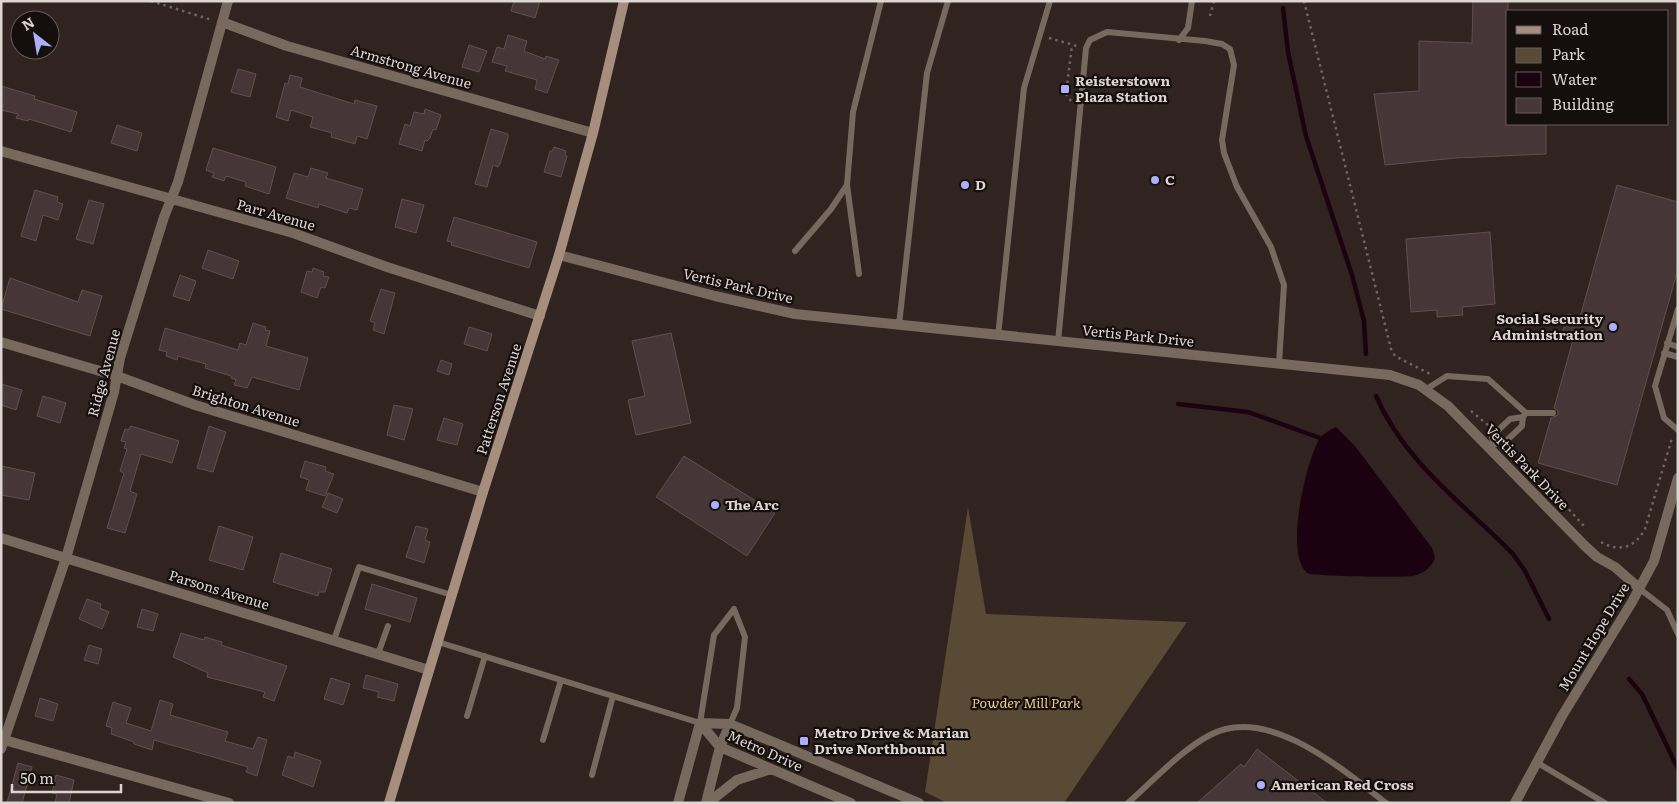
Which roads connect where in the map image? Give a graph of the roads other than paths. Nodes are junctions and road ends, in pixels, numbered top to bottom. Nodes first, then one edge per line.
1 (228, 1) edge
2 (624, 1) edge
3 (628, 1) edge
4 (881, 1) edge
5 (948, 1) edge
6 (1050, 1) edge
7 (1192, 1) edge
8 (618, 20) junction
9 (222, 22) junction
10 (1179, 40) junction
11 (593, 133) junction
12 (1, 151) edge
13 (847, 185) junction
14 (170, 200) junction
15 (794, 251) dead end
16 (559, 255) junction
17 (859, 274) dead end
18 (1678, 309) edge
19 (540, 316) junction
20 (899, 325) junction
21 (998, 336) junction
22 (1, 342) edge
23 (1058, 342) junction
24 (1667, 343) junction
25 (1678, 347) edge
26 (1664, 353) junction
27 (1678, 357) edge
28 (1279, 363) junction
29 (117, 376) junction
30 (1425, 390) junction
31 (1553, 413) dead end
32 (1524, 415) junction
33 (1677, 429) edge
34 (1491, 446) junction
35 (1678, 478) edge
36 (483, 492) junction
37 (1, 538) edge
38 (66, 558) junction
39 (1640, 589) junction
40 (452, 595) junction
41 (388, 626) dead end
42 (1678, 634) edge
43 (334, 640) junction
44 (438, 642) junction
45 (378, 654) junction
46 (485, 656) junction
47 (429, 670) junction
48 (561, 680) junction
49 (613, 696) junction
50 (467, 716) dead end
51 (700, 723) junction
52 (730, 724) junction
53 (543, 740) dead end
54 (2, 743) edge
55 (720, 747) junction
56 (1536, 762) junction
57 (771, 769) junction
58 (592, 775) dead end
59 (229, 803) edge
60 (389, 803) edge
61 (678, 803) edge
62 (707, 803) edge
63 (851, 803) edge
64 (919, 803) edge
65 (1128, 803) edge
66 (1386, 803) edge
67 (1515, 803) edge
68 (1605, 803) edge

1 - 9 street, Ridge Avenue
2 - 8 main road, Patterson Avenue
3 - 8 main road
4 - 13 lane
5 - 20 lane
6 - 21 lane
7 - 10 lane
8 - 11 main road, Patterson Avenue
9 - 11 street, Armstrong Avenue
9 - 14 street, Ridge Avenue
10 - 23 lane
10 - 28 lane
11 - 16 main road, Patterson Avenue
12 - 14 street, Parr Avenue
13 - 15 lane
13 - 17 lane
14 - 19 street, Parr Avenue
14 - 29 street, Ridge Avenue
16 - 19 main road, Patterson Avenue
16 - 20 street, Vertis Park Drive
18 - 24 lane
19 - 36 main road, Patterson Avenue
20 - 21 street, Vertis Park Drive
21 - 23 street, Vertis Park Drive
22 - 29 street, Brighton Avenue
23 - 28 street, Vertis Park Drive
24 - 25 lane
24 - 26 lane
26 - 27 lane
26 - 33 lane
28 - 30 street, Vertis Park Drive
29 - 36 street, Brighton Avenue
29 - 38 street, Ridge Avenue
30 - 32 lane
30 - 34 street, Vertis Park Drive
31 - 32 lane
32 - 34 lane
32 - 34 lane
34 - 39 street, Vertis Park Drive
35 - 39 street, Mount Hope Drive
36 - 40 main road, Patterson Avenue
37 - 38 street, Parsons Avenue
38 - 43 street, Parsons Avenue
38 - 54 street, Ridge Avenue
39 - 42 lane
39 - 56 street, Mount Hope Drive
40 - 43 lane
40 - 44 main road, Patterson Avenue
41 - 45 lane
43 - 45 street, Parsons Avenue
44 - 46 lane
44 - 47 main road, Patterson Avenue
45 - 47 street, Parsons Avenue
46 - 48 lane
46 - 50 lane
47 - 60 main road, Patterson Avenue
48 - 49 lane
48 - 53 lane
49 - 51 lane
49 - 58 lane
51 - 52 street, Metro Drive
51 - 52 lane
51 - 55 street, Metro Drive
51 - 61 street
52 - 55 street
52 - 64 street, Metro Drive
54 - 59 street
55 - 57 street, Metro Drive
55 - 62 street
56 - 67 street, Mount Hope Drive
56 - 68 lane
57 - 62 street
57 - 63 street, Metro Drive
65 - 66 lane

